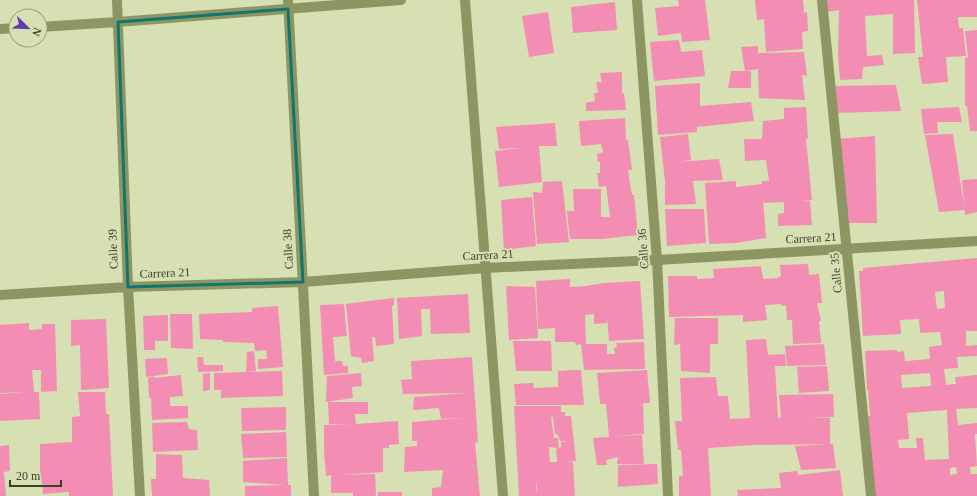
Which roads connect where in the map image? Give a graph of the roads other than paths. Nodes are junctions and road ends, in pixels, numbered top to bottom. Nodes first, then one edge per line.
1 (117, 0) edge
2 (401, 0) edge
3 (465, 0) edge
4 (637, 0) edge
5 (822, 0) edge
6 (288, 4) edge
7 (118, 22) junction
8 (48, 26) edge
9 (977, 241) edge
10 (847, 249) junction
11 (657, 260) junction
12 (485, 268) junction
13 (303, 282) junction
14 (128, 287) junction
15 (0, 295) edge
16 (140, 496) edge
17 (314, 496) edge
18 (503, 496) edge
19 (668, 496) edge
20 (870, 496) edge

1 - 7 street, Calle 39
2 - 6 street
3 - 12 street
4 - 11 street, Calle 36
5 - 10 street, Calle 35
6 - 7 street
6 - 13 street, Calle 38
7 - 8 street
7 - 14 street, Calle 39
9 - 10 street, Carrera 21
10 - 11 street, Carrera 21
10 - 20 street, Calle 35
11 - 12 street, Carrera 21
11 - 19 street, Calle 36
12 - 13 street, Carrera 21
12 - 18 street
13 - 14 street, Carrera 21
13 - 17 street, Calle 38
14 - 15 street, Carrera 21
14 - 16 street, Calle 39

